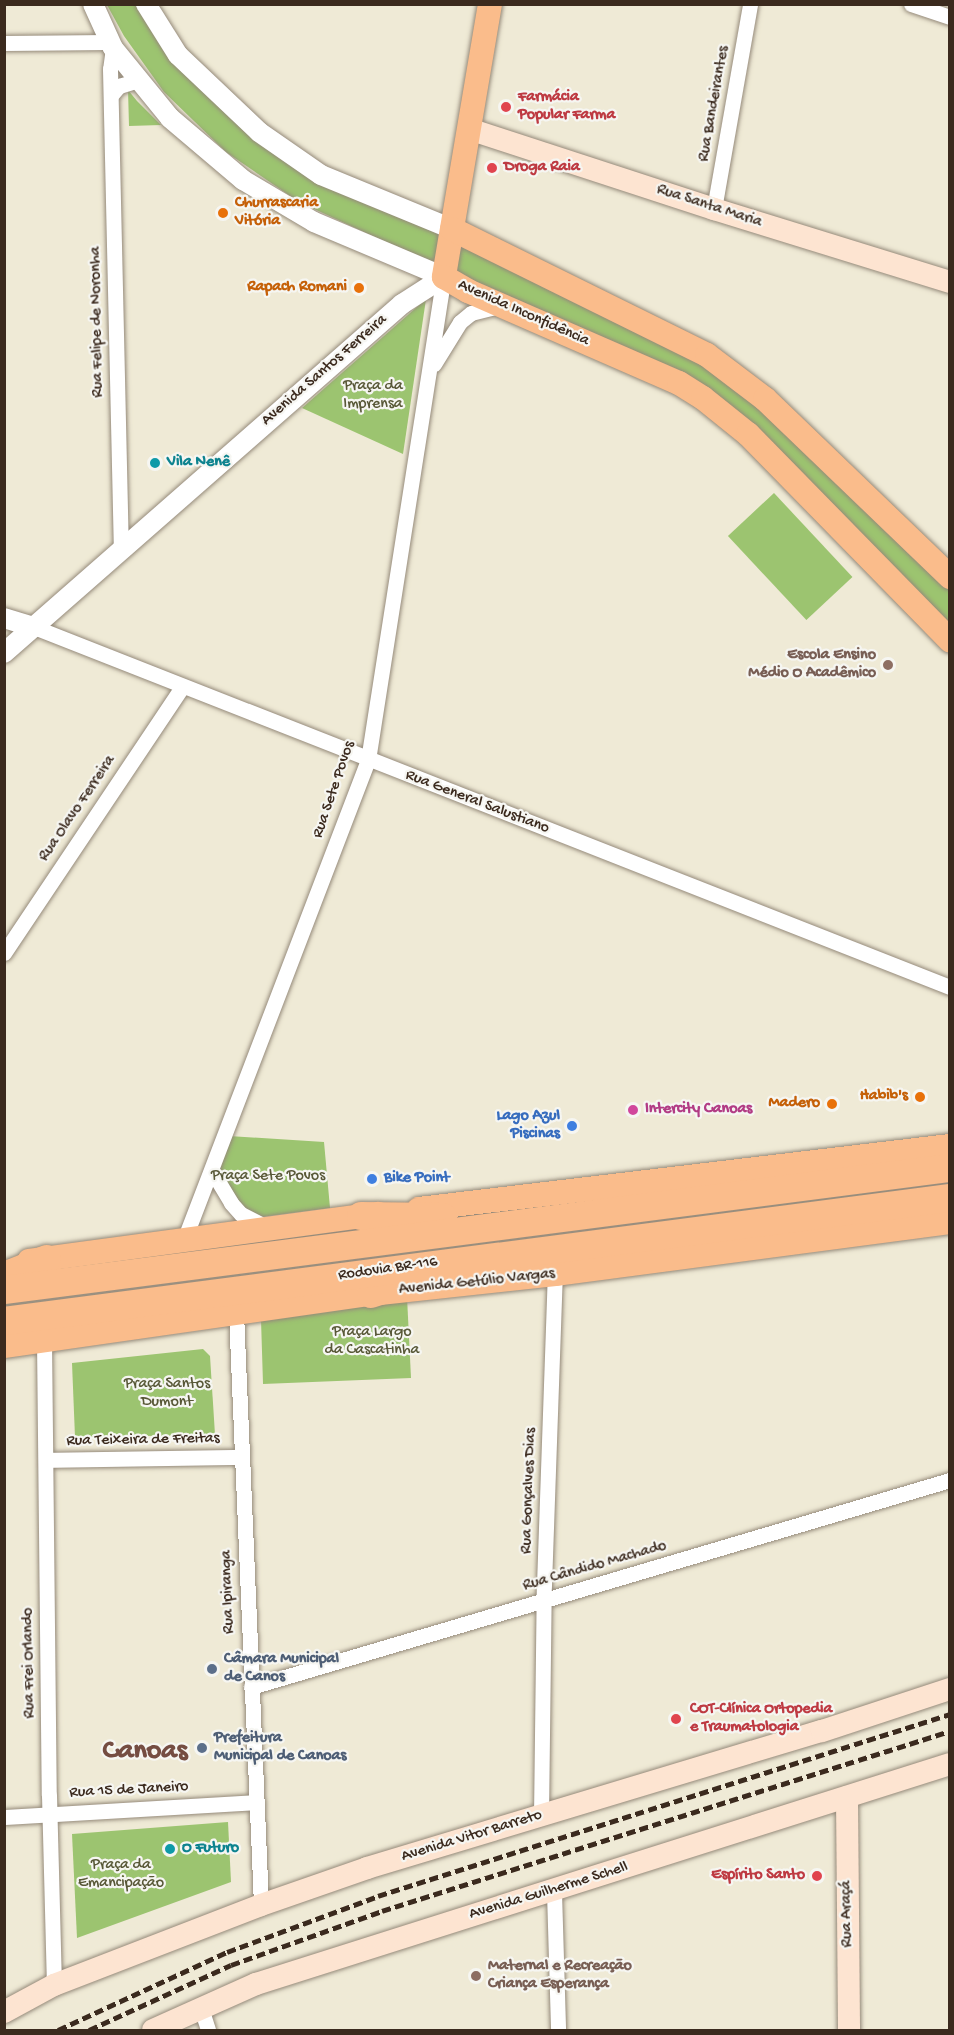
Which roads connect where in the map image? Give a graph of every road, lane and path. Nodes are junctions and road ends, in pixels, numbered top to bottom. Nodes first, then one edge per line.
1 (93, 4) edge
2 (146, 4) edge
3 (490, 4) edge
4 (750, 4) edge
5 (911, 4) edge
6 (950, 17) edge
7 (4, 43) edge
8 (111, 45) junction
9 (139, 80) junction
10 (111, 94) junction
11 (469, 129) junction
12 (714, 209) junction
13 (452, 229) junction
14 (444, 277) junction
15 (950, 282) edge
16 (503, 305) junction
17 (430, 369) junction
18 (121, 550) junction
19 (950, 577) edge
20 (4, 618) edge
21 (34, 627) junction
22 (950, 640) edge
23 (4, 653) edge
24 (183, 686) junction
25 (368, 760) junction
26 (5, 949) edge
27 (950, 987) edge
28 (950, 1146) edge
29 (950, 1168) edge
30 (212, 1171) junction
31 (950, 1198) edge
32 (361, 1216) junction
33 (550, 1218) junction
34 (950, 1222) edge
35 (269, 1228) junction
36 (184, 1240) junction
37 (489, 1257) junction
38 (47, 1259) junction
39 (4, 1264) edge
40 (555, 1274) junction
41 (4, 1276) edge
42 (4, 1290) edge
43 (371, 1294) junction
44 (236, 1313) junction
45 (4, 1321) edge
46 (44, 1340) junction
47 (4, 1346) edge
48 (241, 1457) junction
49 (46, 1460) junction
50 (950, 1480) edge
51 (544, 1601) junction
52 (251, 1687) junction
53 (950, 1689) edge
54 (950, 1764) edge
55 (847, 1797) junction
56 (255, 1802) junction
57 (49, 1815) junction
58 (541, 1816) junction
59 (4, 1817) edge
60 (554, 1892) junction
61 (261, 1905) junction
62 (54, 1985) junction
63 (201, 2008) junction
64 (4, 2012) edge
65 (153, 2031) edge
66 (208, 2031) edge
67 (558, 2031) edge
68 (849, 2031) edge

1 - 8 street, Avenida Inconfidência
2 - 13 street
3 - 11 main road
4 - 12 street, Rua Bandeirantes
5 - 6 street
7 - 8 street
8 - 9 street, Avenida Inconfidência
8 - 10 street, Rua Felipe de Noronha
9 - 10 street
9 - 14 street, Avenida Inconfidência
10 - 18 street, Rua Felipe de Noronha
11 - 12 main road, Rua Santa Maria
11 - 13 main road
12 - 15 main road, Rua Santa Maria
13 - 14 main road
13 - 19 main road
14 - 16 main road, Avenida Inconfidência
14 - 17 street, Rua Sete Povos
14 - 18 street, Avenida Santos Ferreira
16 - 17 street, Rua Sete Povos
16 - 22 main road, Avenida Inconfidência
17 - 25 street, Rua Sete Povos
18 - 21 street, Avenida Santos Ferreira
20 - 21 street, Rua General Salustiano
21 - 23 street, Avenida Santos Ferreira
21 - 24 street, Rua General Salustiano
24 - 25 street, Rua General Salustiano
24 - 26 street, Rua Olavo Ferreira
25 - 27 street, Rua General Salustiano
25 - 30 street, Rua Sete Povos
28 - 32 main road
29 - 33 highway, Rodovia BR-116
30 - 35 street
30 - 36 street, Rua Sete Povos
31 - 37 highway, Rodovia BR-116
32 - 33 highway
32 - 35 main road
33 - 42 highway, Rodovia BR-116
34 - 40 main road, Avenida Getúlio Vargas
35 - 36 main road
36 - 38 main road
37 - 43 highway
37 - 45 highway, Rodovia BR-116
38 - 39 main road
38 - 41 highway
40 - 43 main road, Avenida Getúlio Vargas
40 - 51 street, Rua Gonçalves Dias
43 - 44 main road, Avenida Getúlio Vargas
44 - 46 main road, Avenida Getúlio Vargas
44 - 48 street, Rua Ipiranga
46 - 47 main road, Avenida Getúlio Vargas
46 - 49 street, Rua Frei Orlando
48 - 49 street, Rua Teixeira de Freitas
48 - 52 street, Rua Ipiranga
49 - 57 street, Rua Frei Orlando
50 - 51 street, Rua Cândido Machado
51 - 52 street, Rua Cândido Machado
51 - 58 street, Rua Gonçalves Dias
52 - 56 street, Rua Ipiranga
53 - 58 main road, Avenida Vitor Barreto
54 - 55 main road, Avenida Guilherme Schell
55 - 60 main road, Avenida Guilherme Schell
55 - 68 main road, Rua Araçá
56 - 57 street, Rua 15 de Janeiro
56 - 61 street, Rua Ipiranga
57 - 59 street, Rua 15 de Janeiro
57 - 62 street, Rua Frei Orlando
58 - 61 main road, Avenida Vitor Barreto
60 - 63 main road, Avenida Guilherme Schell
60 - 67 street
61 - 62 main road, Avenida Vitor Barreto
62 - 64 main road, Avenida Vitor Barreto
63 - 65 main road, Avenida Guilherme Schell
63 - 66 street

